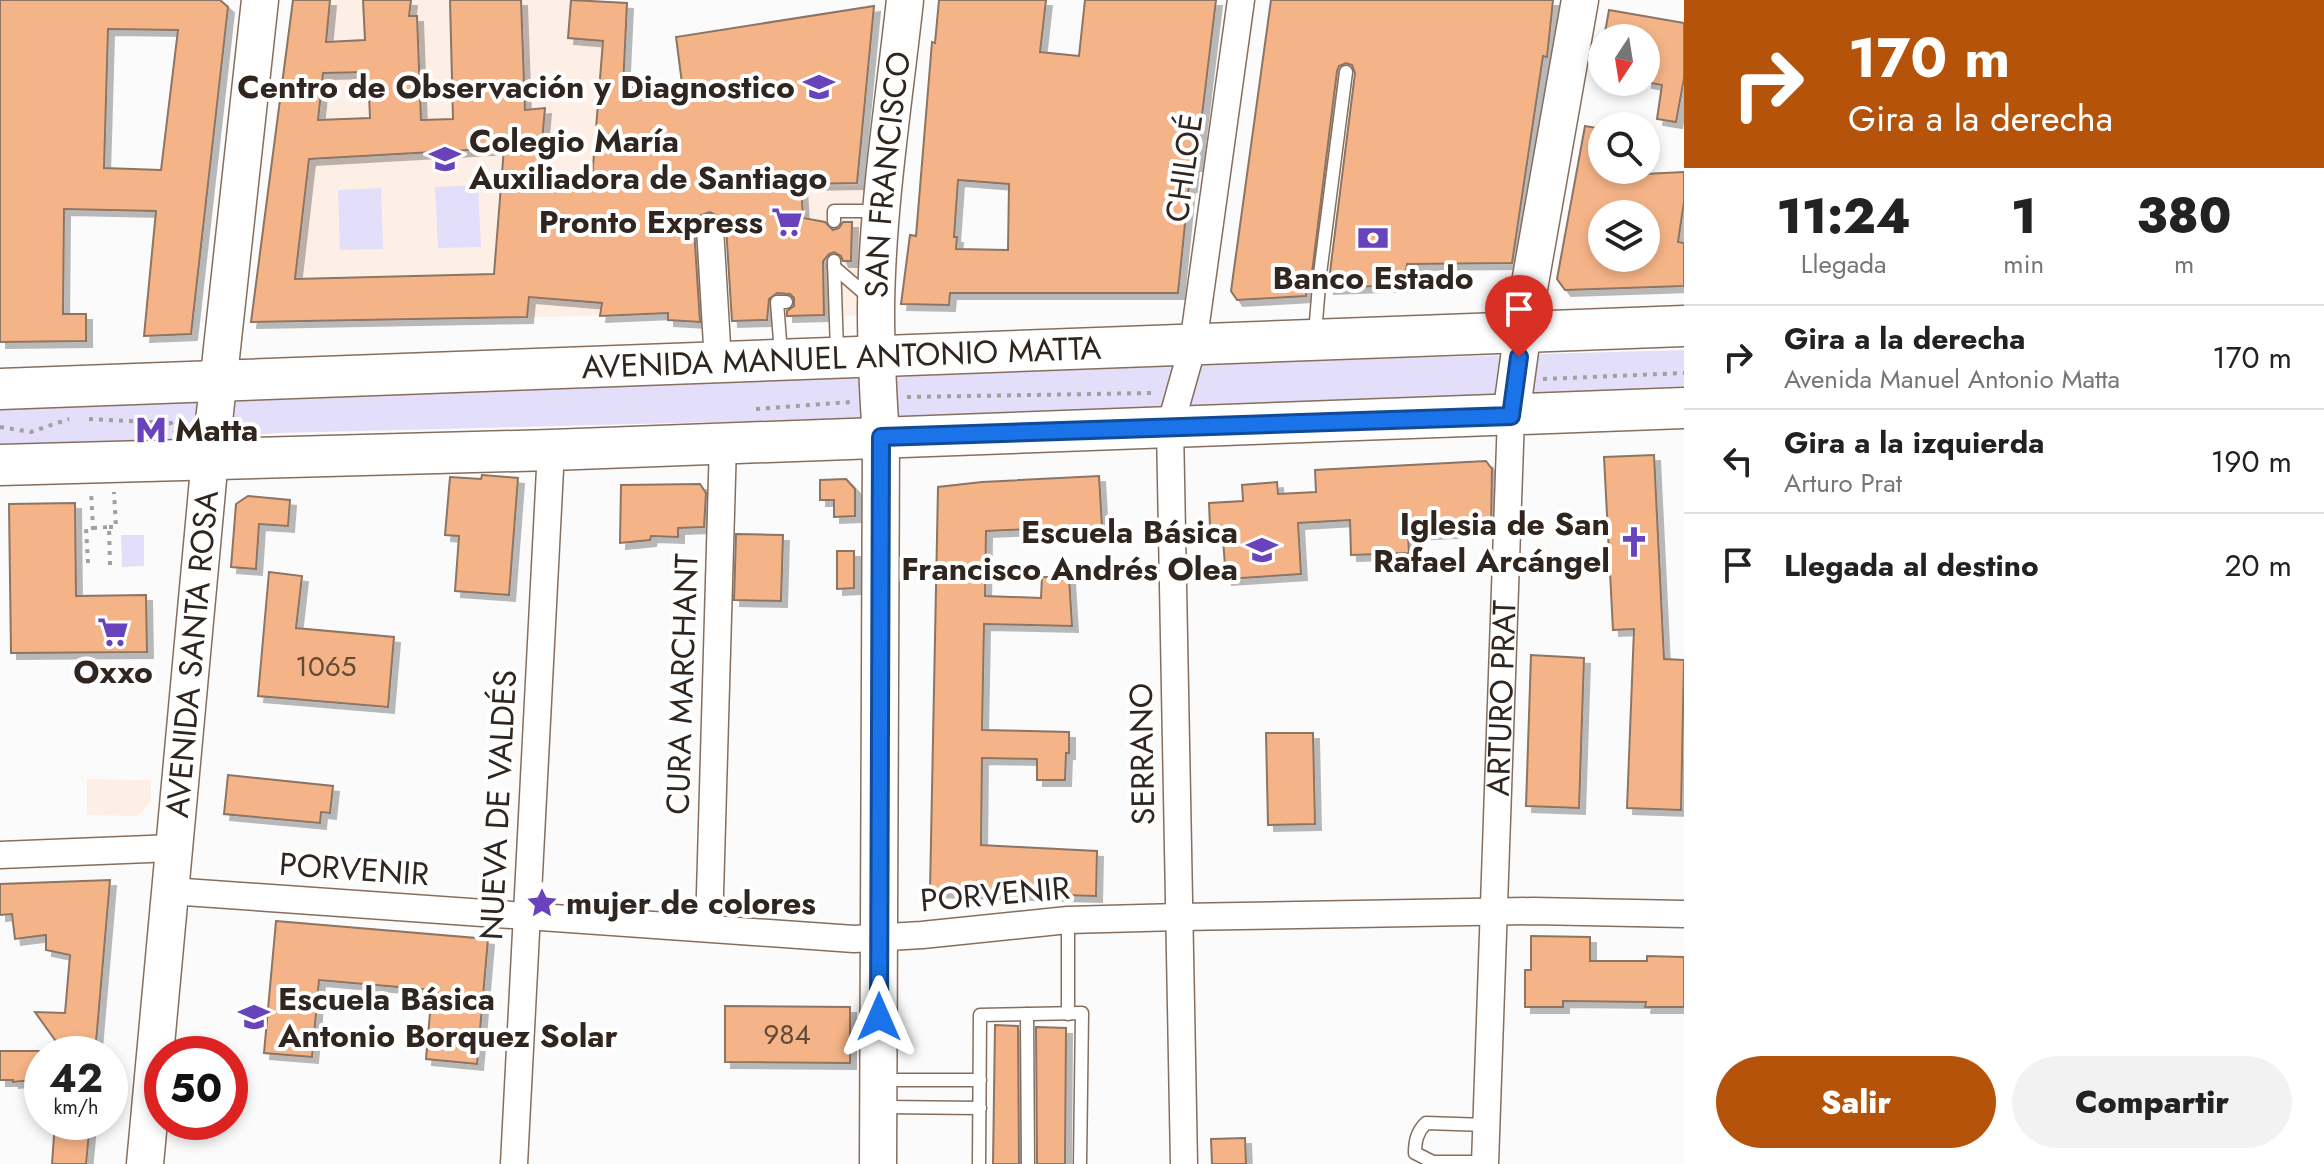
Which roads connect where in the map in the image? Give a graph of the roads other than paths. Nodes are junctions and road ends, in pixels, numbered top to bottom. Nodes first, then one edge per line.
1 (260, 0) edge
2 (905, 0) edge
3 (1241, 0) edge
4 (1580, 0) edge
5 (1346, 72) dead end
6 (882, 211) junction
7 (834, 221) dead end
8 (710, 228) dead end
9 (786, 302) dead end
10 (876, 304) junction
11 (1684, 326) edge
12 (1522, 333) junction
13 (1315, 340) junction
14 (1193, 345) junction
15 (856, 357) junction
16 (781, 359) junction
17 (718, 362) junction
18 (218, 379) junction
19 (0, 389) edge
20 (1514, 398) junction
21 (1684, 408) edge
22 (1174, 411) junction
23 (880, 418) junction
24 (723, 443) junction
25 (212, 446) junction
26 (551, 450) junction
27 (0, 465) edge
28 (174, 848) junction
29 (0, 855) edge
30 (170, 891) junction
31 (1493, 913) junction
32 (1684, 914) edge
33 (527, 915) junction
34 (1179, 917) junction
35 (1068, 920) junction
36 (709, 928) junction
37 (880, 937) junction
38 (1027, 1014) junction
39 (1068, 1014) junction
40 (980, 1080) junction
41 (879, 1094) junction
42 (980, 1108) junction
43 (1486, 1125) junction
44 (1485, 1163) edge
45 (145, 1164) edge
46 (514, 1164) edge
47 (878, 1164) edge
48 (979, 1164) edge
49 (1028, 1164) edge
50 (1080, 1164) edge
51 (1184, 1164) edge

1 - 18 main road, AVENIDA SANTA ROSA
2 - 6 main road, SAN FRANCISCO
3 - 14 street, CHILOÉ
4 - 12 main road, ARTURO PRAT
5 - 13 lane
6 - 7 lane
6 - 10 main road, SAN FRANCISCO
8 - 17 street
9 - 16 lane
10 - 15 main road, SAN FRANCISCO
10 - 15 lane
11 - 12 main road, AVENIDA MANUEL ANTONIO MATTA
12 - 13 main road, AVENIDA MANUEL ANTONIO MATTA
12 - 20 main road, ARTURO PRAT
13 - 14 main road, AVENIDA MANUEL ANTONIO MATTA
14 - 15 main road, AVENIDA MANUEL ANTONIO MATTA
14 - 22 street, SERRANO
15 - 16 main road, AVENIDA MANUEL ANTONIO MATTA
15 - 23 main road, SAN FRANCISCO
16 - 17 main road, AVENIDA MANUEL ANTONIO MATTA
17 - 18 main road, AVENIDA MANUEL ANTONIO MATTA
18 - 19 main road, AVENIDA MANUEL ANTONIO MATTA
18 - 25 main road, AVENIDA SANTA ROSA
20 - 21 main road
20 - 22 main road
20 - 31 street, ARTURO PRAT
22 - 23 main road
22 - 34 street, SERRANO
23 - 24 main road
23 - 37 main road, SAN FRANCISCO
24 - 26 main road
24 - 36 street, CURA MARCHANT
25 - 26 main road
25 - 27 main road
25 - 28 main road, AVENIDA SANTA ROSA
26 - 33 street, NUEVA DE VALDÉS
28 - 29 street
28 - 30 main road, AVENIDA SANTA ROSA
30 - 33 street, PORVENIR
30 - 45 main road, AVENIDA SANTA ROSA
31 - 32 street, PORVENIR
31 - 34 street, PORVENIR
31 - 43 street, ARTURO PRAT
33 - 36 street, PORVENIR
33 - 46 street, NUEVA DE VALDÉS
34 - 35 street, PORVENIR
34 - 51 street, SERRANO
35 - 37 street, PORVENIR
35 - 39 lane
36 - 37 street, PORVENIR
37 - 41 main road, SAN FRANCISCO
38 - 39 lane
38 - 40 lane
38 - 49 lane
39 - 50 lane
40 - 41 lane
40 - 42 lane
41 - 42 lane
41 - 47 main road, SAN FRANCISCO
42 - 48 lane
43 - 44 street, ARTURO PRAT
43 - 44 lane

